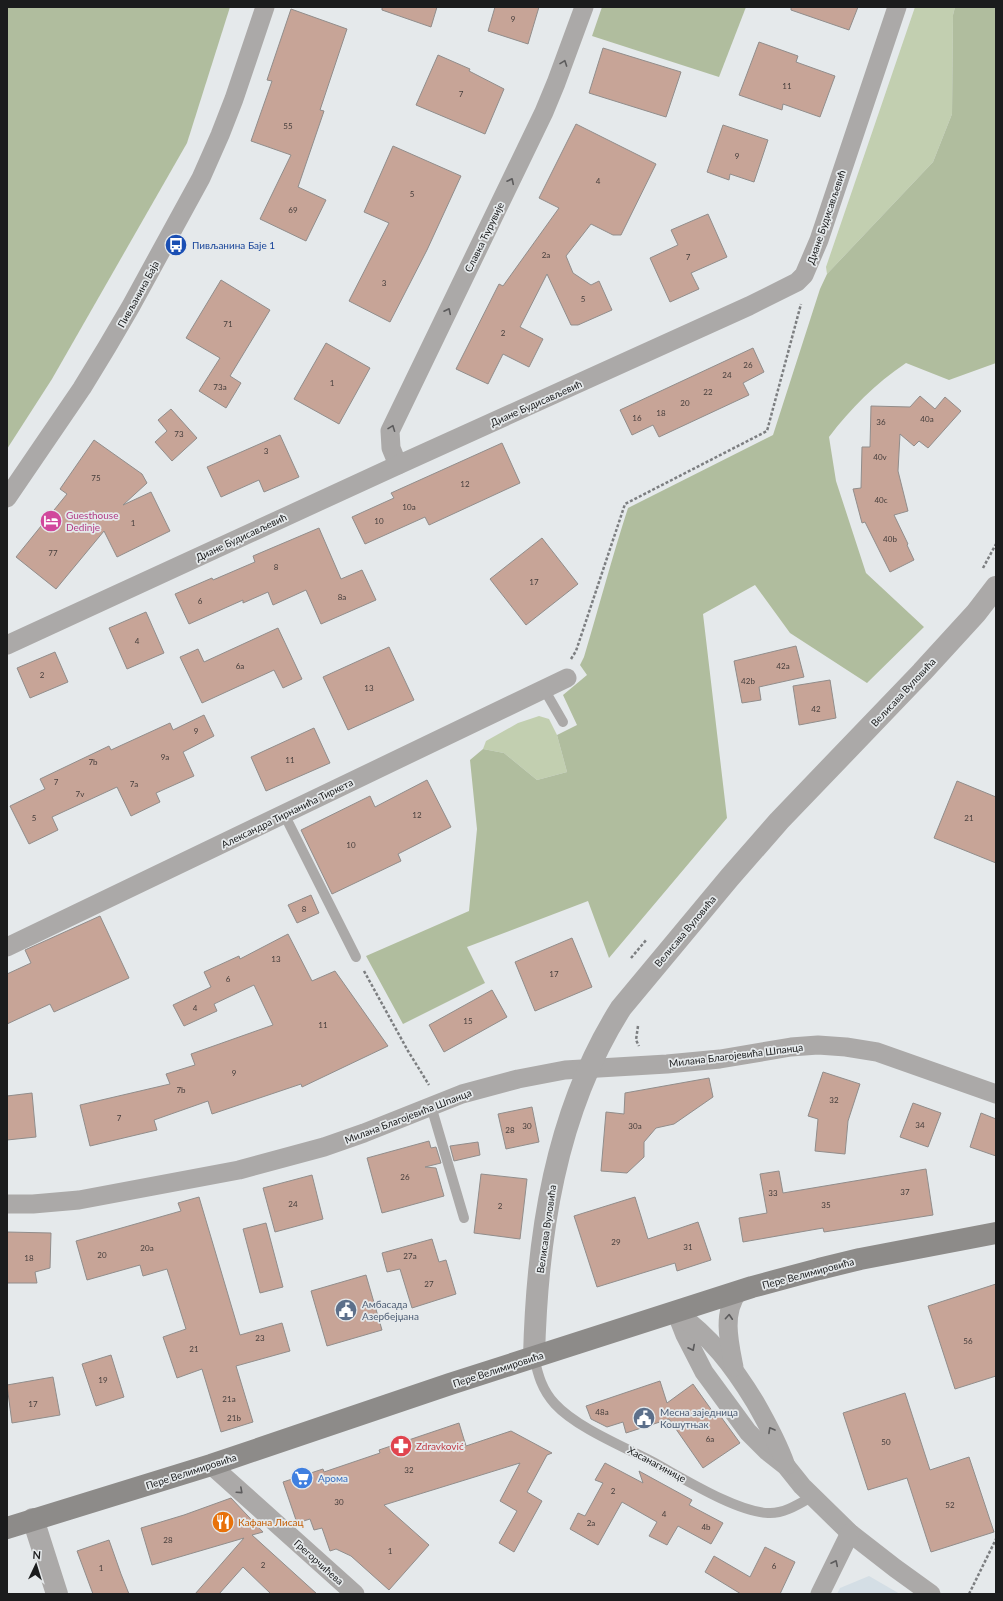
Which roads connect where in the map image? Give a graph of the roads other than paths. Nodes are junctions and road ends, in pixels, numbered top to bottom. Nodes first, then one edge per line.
1 (265, 7) edge
2 (584, 7) edge
3 (897, 7) edge
4 (398, 465) junction
5 (7, 498) edge
6 (996, 587) edge
7 (7, 645) edge
8 (567, 678) dead end
9 (544, 689) junction
10 (563, 722) dead end
11 (284, 814) junction
12 (7, 947) edge
13 (356, 957) road end
14 (589, 1068) junction
15 (996, 1094) edge
16 (435, 1104) junction
17 (7, 1204) edge
18 (464, 1218) dead end
19 (996, 1233) edge
20 (738, 1292) junction
21 (676, 1312) junction
22 (534, 1357) junction
23 (734, 1370) junction
24 (211, 1465) junction
25 (786, 1466) junction
26 (813, 1496) junction
27 (34, 1519) junction
28 (7, 1528) edge
29 (850, 1533) junction
30 (57, 1594) edge
31 (355, 1594) edge
32 (820, 1594) edge
33 (931, 1594) edge

1 - 5 street, Пивљанина Баја
4 -> 2 street, Славка Ћурувије
3 - 4 street, Диане Будисављевић
4 - 7 street, Диане Будисављевић
6 - 14 street, Велисава Вуловића
8 - 9 street, Александра Тирнанића Тиркета
9 - 10 lane
9 - 11 street, Александра Тирнанића Тиркета
11 - 12 street, Александра Тирнанића Тиркета
11 - 13 lane
14 - 15 street, Милана Благојевића Шпанца
14 - 16 street, Милана Благојевића Шпанца
14 - 22 street, Велисава Вуловића
16 - 17 street, Милана Благојевића Шпанца
16 - 18 lane
19 - 20 main road, Пере Велимировића
20 - 21 main road, Пере Велимировића
23 -> 20 street
21 - 22 main road, Пере Велимировића
21 - 23 street
21 -> 25 street
22 - 24 main road, Пере Велимировића
22 - 26 lane, Хасанагинице
25 -> 23 street
24 - 27 main road, Пере Велимировића
24 -> 31 street, Грегорчићева
25 - 26 street
26 - 29 street
27 - 28 main road, Пере Велимировића
27 - 30 street
32 -> 29 street
29 - 33 street

